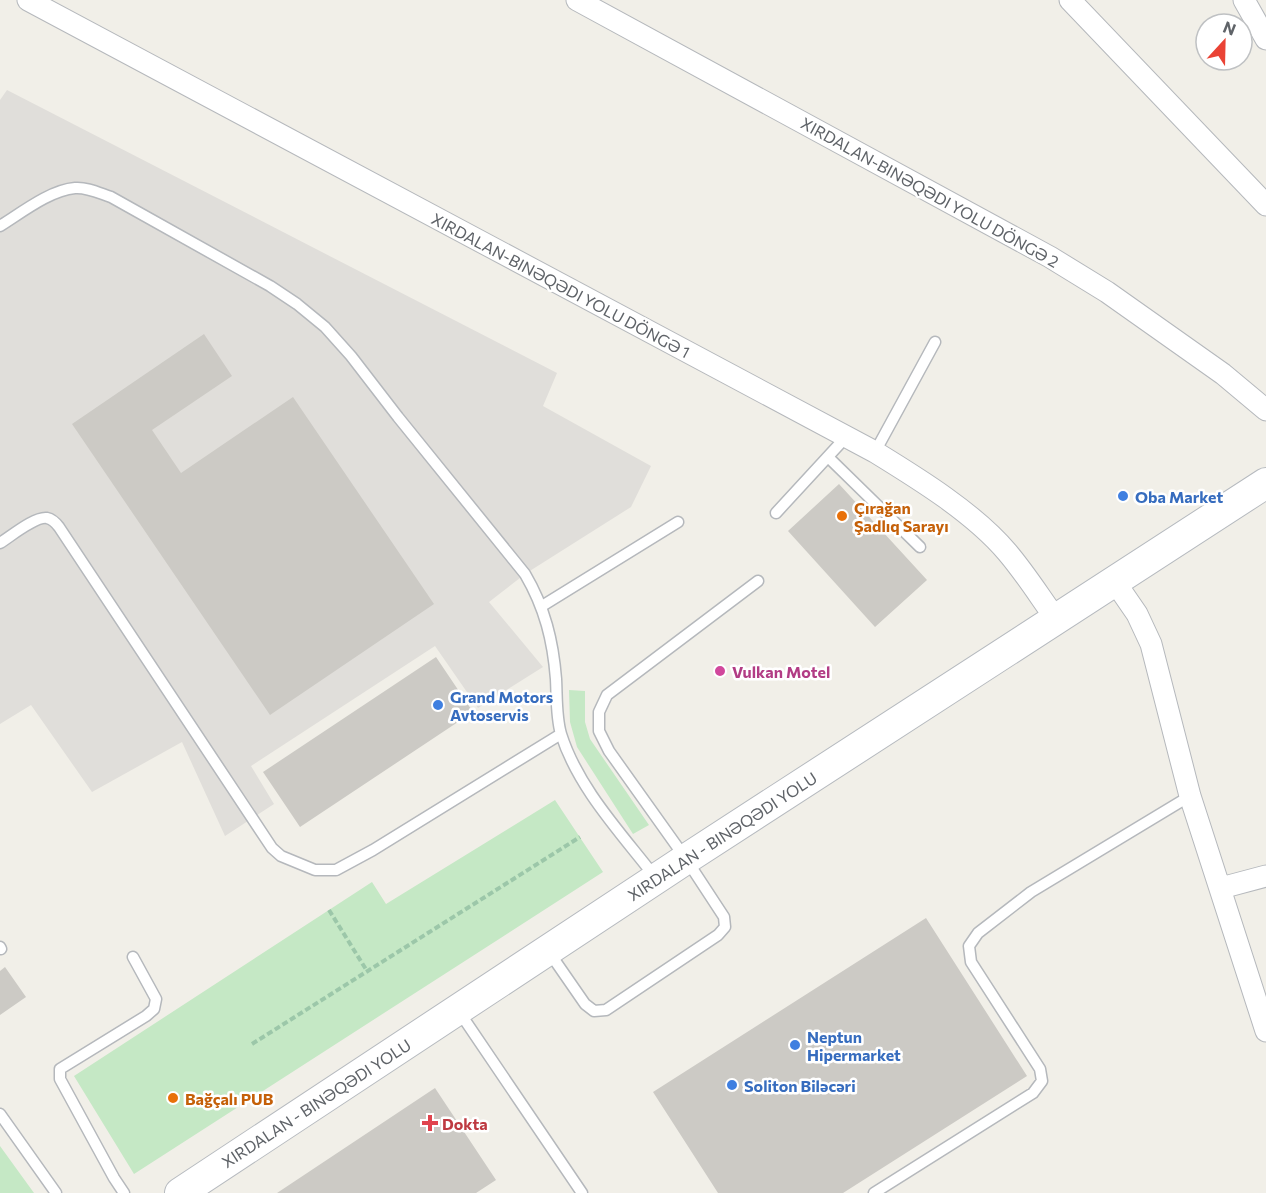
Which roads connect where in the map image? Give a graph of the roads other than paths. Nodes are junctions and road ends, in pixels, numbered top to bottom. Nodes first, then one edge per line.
1 (577, 0) edge
2 (1070, 0) edge
3 (1244, 0) edge
4 (34, 1) edge
5 (1266, 39) edge
6 (1266, 205) edge
7 (0, 226) edge
8 (935, 342) dead end
9 (1266, 410) edge
10 (846, 437) junction
11 (875, 452) junction
12 (828, 457) junction
13 (1266, 483) edge
14 (776, 513) dead end
15 (678, 522) dead end
16 (0, 543) edge
17 (920, 547) dead end
18 (758, 580) dead end
19 (1115, 582) junction
20 (542, 606) junction
21 (1056, 619) junction
22 (561, 734) junction
23 (1190, 796) junction
24 (686, 859) junction
25 (1266, 876) edge
26 (656, 879) junction
27 (1221, 888) junction
28 (548, 950) junction
29 (133, 957) dead end
30 (458, 1010) junction
31 (1266, 1031) edge
32 (0, 1114) edge
33 (56, 1193) edge
34 (124, 1193) edge
35 (180, 1193) edge
36 (582, 1193) edge
37 (874, 1193) edge

1 - 9 street
2 - 6 street
3 - 5 street
4 - 10 street
7 - 20 lane
8 - 11 lane
10 - 11 street
10 - 12 lane
11 - 21 street
12 - 14 lane
12 - 17 lane
13 - 19 main road
15 - 20 lane
16 - 22 lane
18 - 24 lane
19 - 21 main road
19 - 23 street
20 - 22 lane
21 - 24 main road
22 - 26 lane
23 - 27 street
23 - 37 lane
24 - 26 main road
24 - 28 lane
25 - 27 street
26 - 28 main road
27 - 31 street
28 - 30 main road
29 - 34 lane
30 - 35 main road
30 - 36 lane
32 - 33 lane

